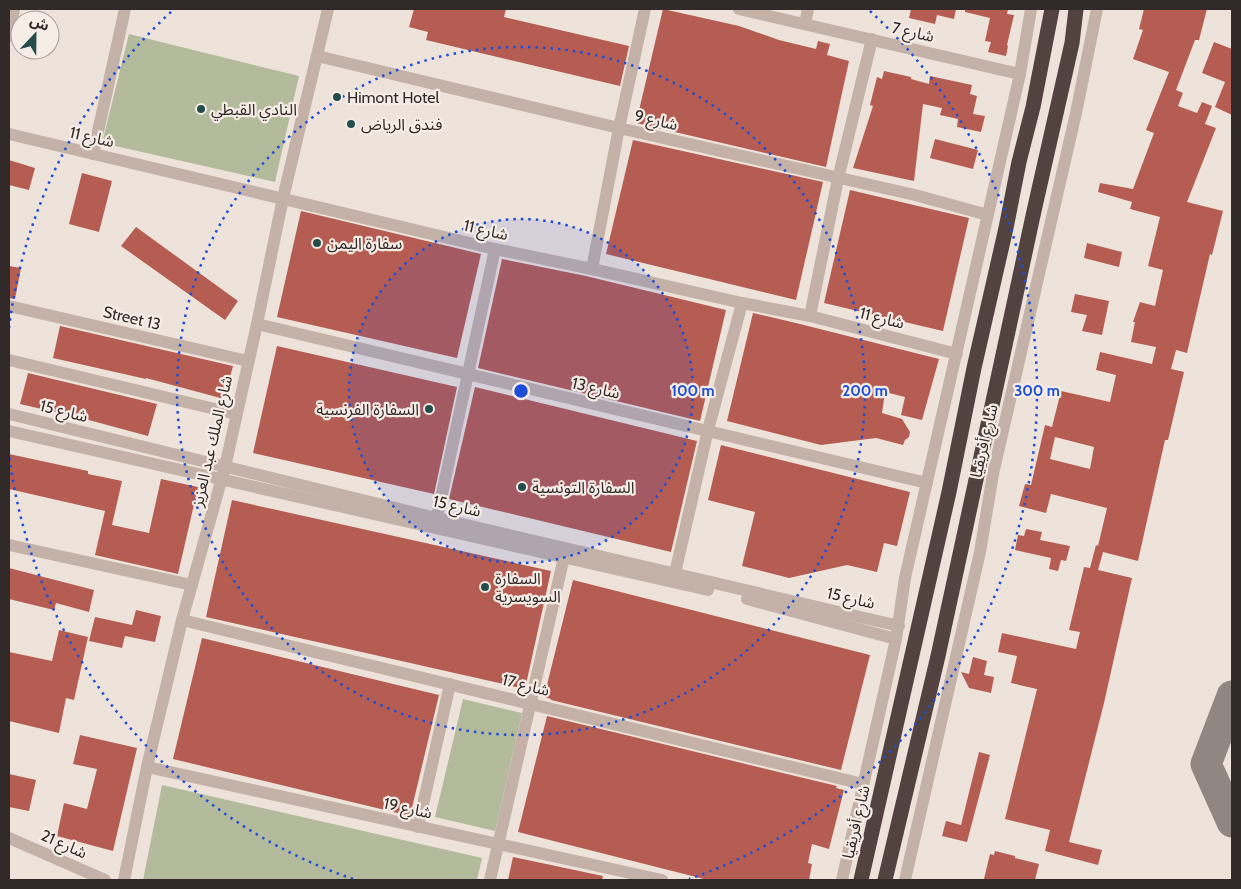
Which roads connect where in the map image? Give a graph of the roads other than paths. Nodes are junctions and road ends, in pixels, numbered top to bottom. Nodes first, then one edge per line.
1 (14, 9) edge
2 (125, 9) edge
3 (328, 9) edge
4 (645, 9) edge
5 (739, 9) edge
6 (808, 9) edge
7 (1031, 9) edge
8 (1052, 9) edge
9 (1076, 9) edge
10 (1097, 9) edge
11 (804, 24) junction
12 (9, 36) edge
13 (872, 39) junction
14 (317, 56) junction
15 (1020, 74) junction
16 (618, 128) junction
17 (9, 134) edge
18 (93, 154) junction
19 (838, 178) junction
20 (283, 198) junction
21 (988, 215) junction
22 (496, 249) junction
23 (592, 269) junction
24 (742, 303) junction
25 (9, 306) edge
26 (810, 316) junction
27 (257, 324) junction
28 (957, 354) junction
29 (9, 360) edge
30 (248, 361) junction
31 (468, 376) junction
32 (9, 414) edge
33 (236, 414) junction
34 (708, 430) junction
35 (9, 431) edge
36 (225, 467) junction
37 (221, 480) junction
38 (927, 483) junction
39 (435, 523) junction
40 (9, 545) edge
41 (564, 557) junction
42 (676, 573) junction
43 (192, 585) junction
44 (922, 606) junction
45 (946, 611) junction
46 (182, 620) junction
47 (899, 626) junction
48 (896, 639) junction
49 (913, 653) junction
50 (938, 656) junction
51 (450, 684) junction
52 (530, 703) junction
53 (147, 767) junction
54 (863, 784) junction
55 (418, 827) junction
56 (9, 838) edge
57 (498, 844) junction
58 (105, 880) edge
59 (124, 880) edge
60 (490, 880) edge
61 (662, 880) edge
62 (842, 880) edge
63 (861, 880) edge
64 (885, 880) edge
65 (905, 880) edge

1 - 12 street
2 - 18 street
3 - 14 street, شارع الملك عبد العزيز
4 - 16 street
5 - 11 street, شارع 7
6 - 11 street
7 - 15 street, شارع أفريقيا
8 - 44 highway, شارع أفريقيا
9 - 45 highway, شارع أفريقيا
10 - 65 street, شارع أفريقيا
11 - 13 street, شارع 7
13 - 15 street, شارع 7
13 - 19 street
14 - 16 street, شارع 9
14 - 20 street, شارع الملك عبد العزيز
15 - 21 street, شارع أفريقيا
16 - 19 street, شارع 9
16 - 23 street
17 - 18 street, شارع 11
18 - 20 street, شارع 11
19 - 21 street, شارع 9
19 - 26 street
20 - 22 street, شارع 11
20 - 27 street, شارع الملك عبد العزيز
21 - 28 street, شارع أفريقيا
22 - 23 street, شارع 11
22 - 31 street
23 - 24 street, شارع 11
24 - 26 street, شارع 11
24 - 34 street
25 - 30 street, Street 13
26 - 28 street, شارع 11
27 - 30 street, شارع الملك عبد العزيز
27 - 31 street, شارع 13
28 - 38 street, شارع أفريقيا
29 - 33 street
30 - 33 street, شارع الملك عبد العزيز
31 - 34 street, شارع 13
31 - 39 street
32 - 36 street, شارع 15
33 - 36 street, شارع الملك عبد العزيز
34 - 38 street, شارع 13
34 - 42 street
35 - 37 street, شارع 15
36 - 37 street, شارع الملك عبد العزيز
36 - 39 street, شارع 15
37 - 39 street, شارع 15
37 - 43 street, شارع الملك عبد العزيز
38 - 47 street, شارع أفريقيا
39 - 41 street, شارع 15
39 - 42 street, شارع 15
40 - 43 street
41 - 48 street, شارع 15
41 - 52 street
42 - 47 street, شارع 15
43 - 46 street, شارع الملك عبد العزيز
44 - 45 highway
44 - 49 highway, شارع أفريقيا
45 - 50 highway, شارع أفريقيا
46 - 51 street, شارع 17
46 - 53 street, شارع الملك عبد العزيز
47 - 48 street, شارع أفريقيا
48 - 54 street, شارع أفريقيا
49 - 50 highway
49 - 63 highway, شارع أفريقيا
50 - 64 highway, شارع أفريقيا
51 - 52 street, شارع 17
51 - 55 street
52 - 54 street, شارع 17
52 - 57 street
53 - 55 street, شارع 19
53 - 59 street, شارع الملك عبد العزيز
54 - 62 street, شارع أفريقيا
55 - 57 street, شارع 19
56 - 58 street, شارع 21
57 - 60 street
57 - 61 street, شارع 19

